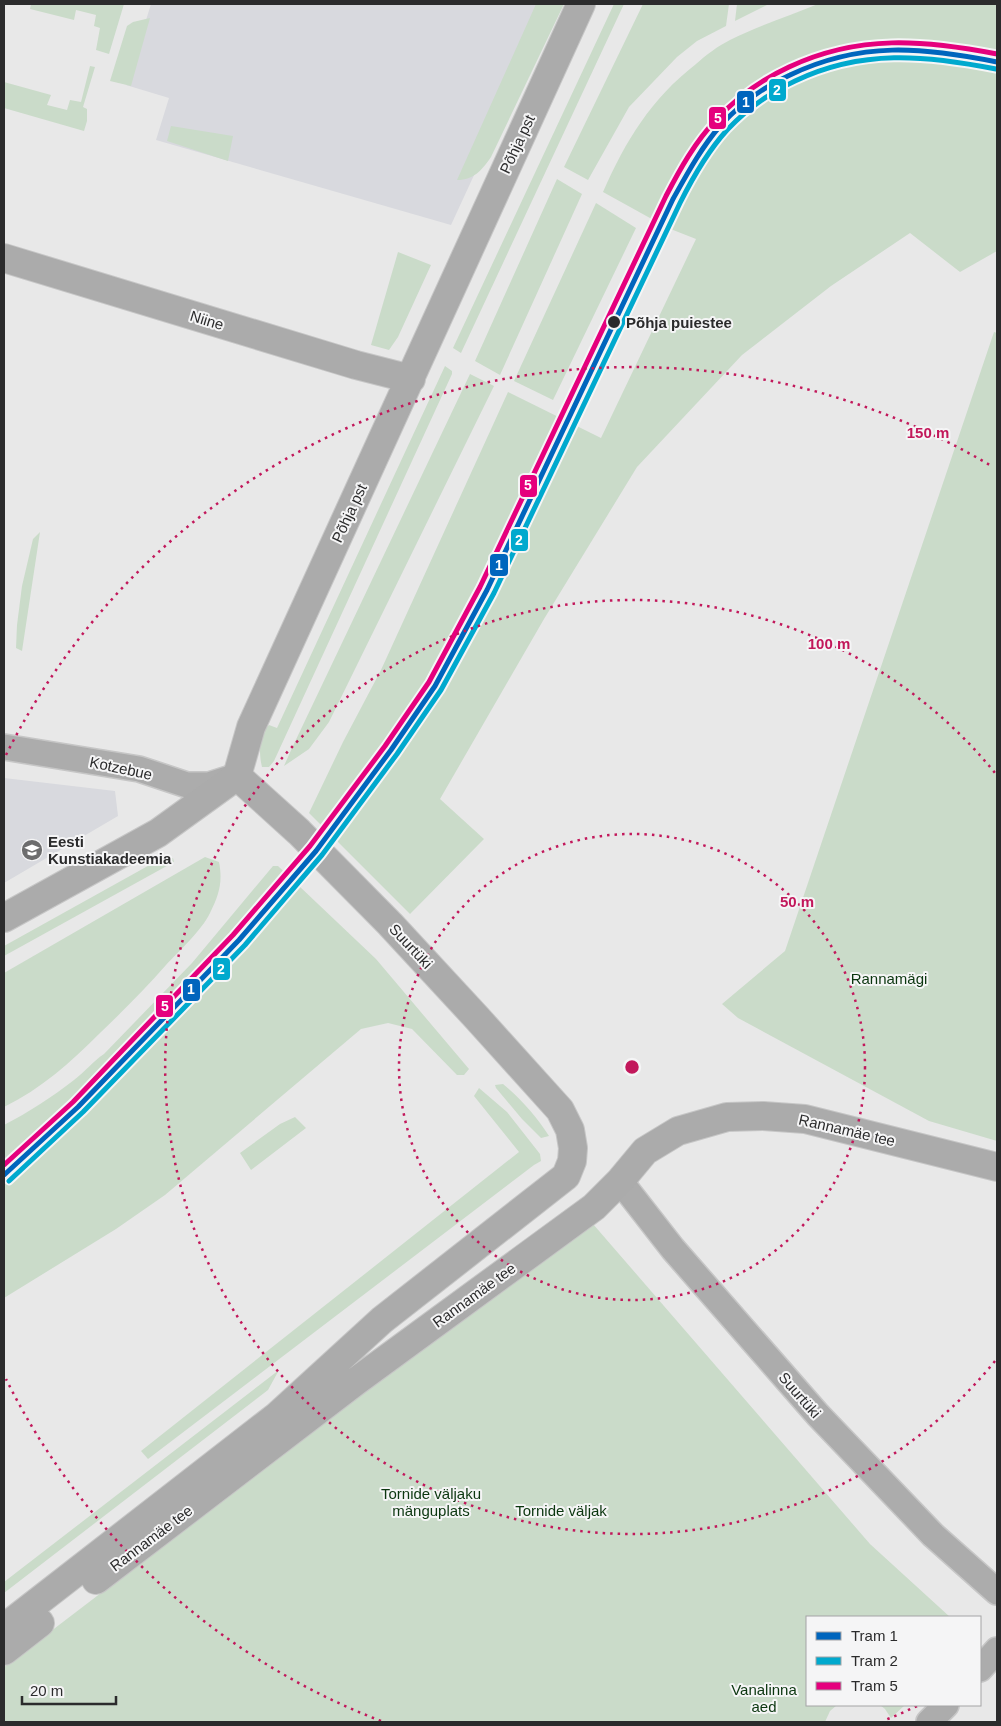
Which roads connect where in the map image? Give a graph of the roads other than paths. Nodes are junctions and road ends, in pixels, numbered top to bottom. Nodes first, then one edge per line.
1 (581, 4) edge
2 (4, 258) edge
3 (411, 379) junction
4 (4, 746) edge
5 (237, 776) junction
6 (4, 918) edge
7 (570, 1130) joint
8 (997, 1167) edge
9 (620, 1181) junction
10 (997, 1592) edge
11 (4, 1628) edge
12 (997, 1650) edge
13 (4, 1651) edge
14 (981, 1668) edge
15 (945, 1706) edge
16 (929, 1722) edge

1 - 3 main road, Põhja pst
2 - 3 main road, Niine
3 - 5 main road, Põhja pst
4 - 5 street, Kotzebue
5 - 6 main road
5 - 7 main road, Suurtüki
7 - 11 main road, Rannamäe tee
8 - 9 main road, Rannamäe tee
9 - 10 street, Suurtüki
9 - 13 main road, Rannamäe tee
12 - 14 street
15 - 16 street

